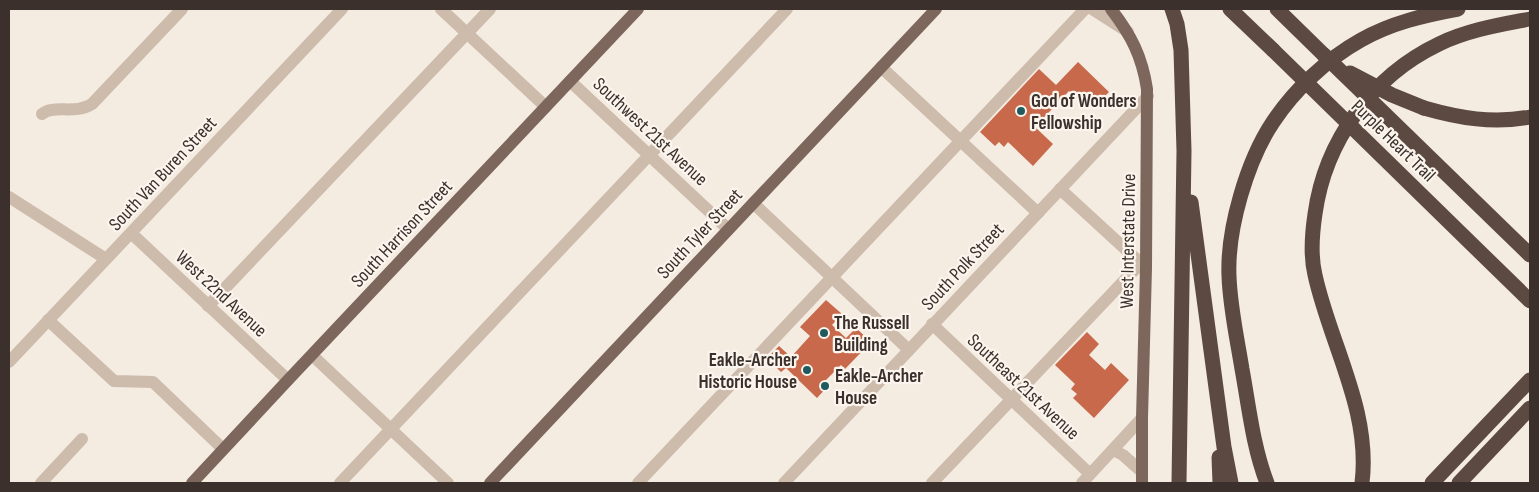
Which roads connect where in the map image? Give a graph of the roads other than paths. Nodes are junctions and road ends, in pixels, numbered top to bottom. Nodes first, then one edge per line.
1 (182, 9) edge
2 (342, 9) edge
3 (441, 9) edge
4 (490, 9) edge
5 (638, 9) edge
6 (787, 9) edge
7 (936, 9) edge
8 (1085, 9) edge
9 (1092, 9) edge
10 (1111, 9) edge
11 (1172, 9) edge
12 (1230, 9) edge
13 (1277, 9) edge
14 (1458, 9) edge
15 (1530, 19) edge
16 (467, 33) junction
17 (1129, 33) junction
18 (1324, 55) junction
19 (881, 67) junction
20 (570, 81) junction
21 (1148, 96) junction
22 (546, 107) junction
23 (42, 114) dead end
24 (1530, 117) edge
25 (960, 141) junction
26 (1184, 151) junction
27 (649, 155) junction
28 (1060, 188) junction
29 (9, 196) edge
30 (753, 203) junction
31 (1038, 213) junction
32 (728, 229) junction
33 (130, 233) junction
34 (1530, 255) edge
35 (106, 259) junction
36 (1143, 265) junction
37 (832, 277) junction
38 (1530, 301) edge
39 (208, 306) junction
40 (48, 320) junction
41 (932, 324) junction
42 (908, 350) junction
43 (312, 355) junction
44 (9, 362) edge
45 (288, 380) junction
46 (1530, 380) edge
47 (1216, 386) junction
48 (1011, 399) junction
49 (1530, 408) edge
50 (1142, 418) junction
51 (391, 429) junction
52 (82, 439) dead end
53 (223, 449) junction
54 (1114, 450) junction
55 (1142, 477) edge
56 (1086, 479) edge
57 (495, 481) edge
58 (41, 483) edge
59 (192, 483) edge
60 (340, 483) edge
61 (448, 483) edge
62 (638, 483) edge
63 (784, 483) edge
64 (932, 483) edge
65 (1180, 483) edge
66 (1220, 483) edge
67 (1231, 483) edge
68 (1267, 483) edge
69 (1362, 483) edge
70 (1432, 483) edge
71 (1459, 483) edge

1 - 23 street
2 - 33 street, South Van Buren Street
3 - 16 street
4 - 16 street
5 - 20 main road, South Harrison Street
6 - 27 street
7 - 19 main road, South Tyler Street
8 - 25 street
9 - 17 street
10 - 17 main road, West Interstate Drive
11 - 26 highway
12 - 38 highway, Purple Heart Trail, bridge
13 - 18 highway, Purple Heart Trail
14 - 68 highway
15 - 69 highway
16 - 22 street
16 - 39 street
17 - 21 main road, West Interstate Drive
18 - 24 highway, bridge
18 - 34 highway, Purple Heart Trail, bridge
19 - 25 street
19 - 30 main road, South Tyler Street
20 - 22 main road, South Harrison Street
20 - 27 street, Southwest 21st Avenue
21 - 28 street, South Polk Street
21 - 36 main road, West Interstate Drive
22 - 43 main road, South Harrison Street
25 - 31 street
25 - 37 street
26 - 47 highway
26 - 65 highway
27 - 32 street, Southwest 21st Avenue
27 - 51 street
28 - 31 street, South Polk Street
28 - 36 street
29 - 35 street
30 - 32 main road, South Tyler Street
30 - 37 street
31 - 41 street, South Polk Street
32 - 57 main road, South Tyler Street
33 - 35 street, South Van Buren Street
33 - 39 street, West 22nd Avenue
35 - 40 street, South Van Buren Street
36 - 48 street
36 - 50 main road, West Interstate Drive
37 - 42 street
37 - 62 street
39 - 45 street, West 22nd Avenue
40 - 44 street, South Van Buren Street
40 - 53 street
41 - 42 street, South Polk Street
41 - 48 street, Southeast 21st Avenue
42 - 63 street, South Polk Street
43 - 45 main road, South Harrison Street
43 - 51 street
45 - 53 main road, South Harrison Street
46 - 70 highway
47 - 66 highway
47 - 67 highway
48 - 56 street, Southeast 21st Avenue
48 - 64 street
49 - 71 highway
50 - 54 street
50 - 55 main road, West Interstate Drive
51 - 60 street
51 - 61 street
52 - 58 street
53 - 59 main road, South Harrison Street
54 - 55 street
54 - 56 street

